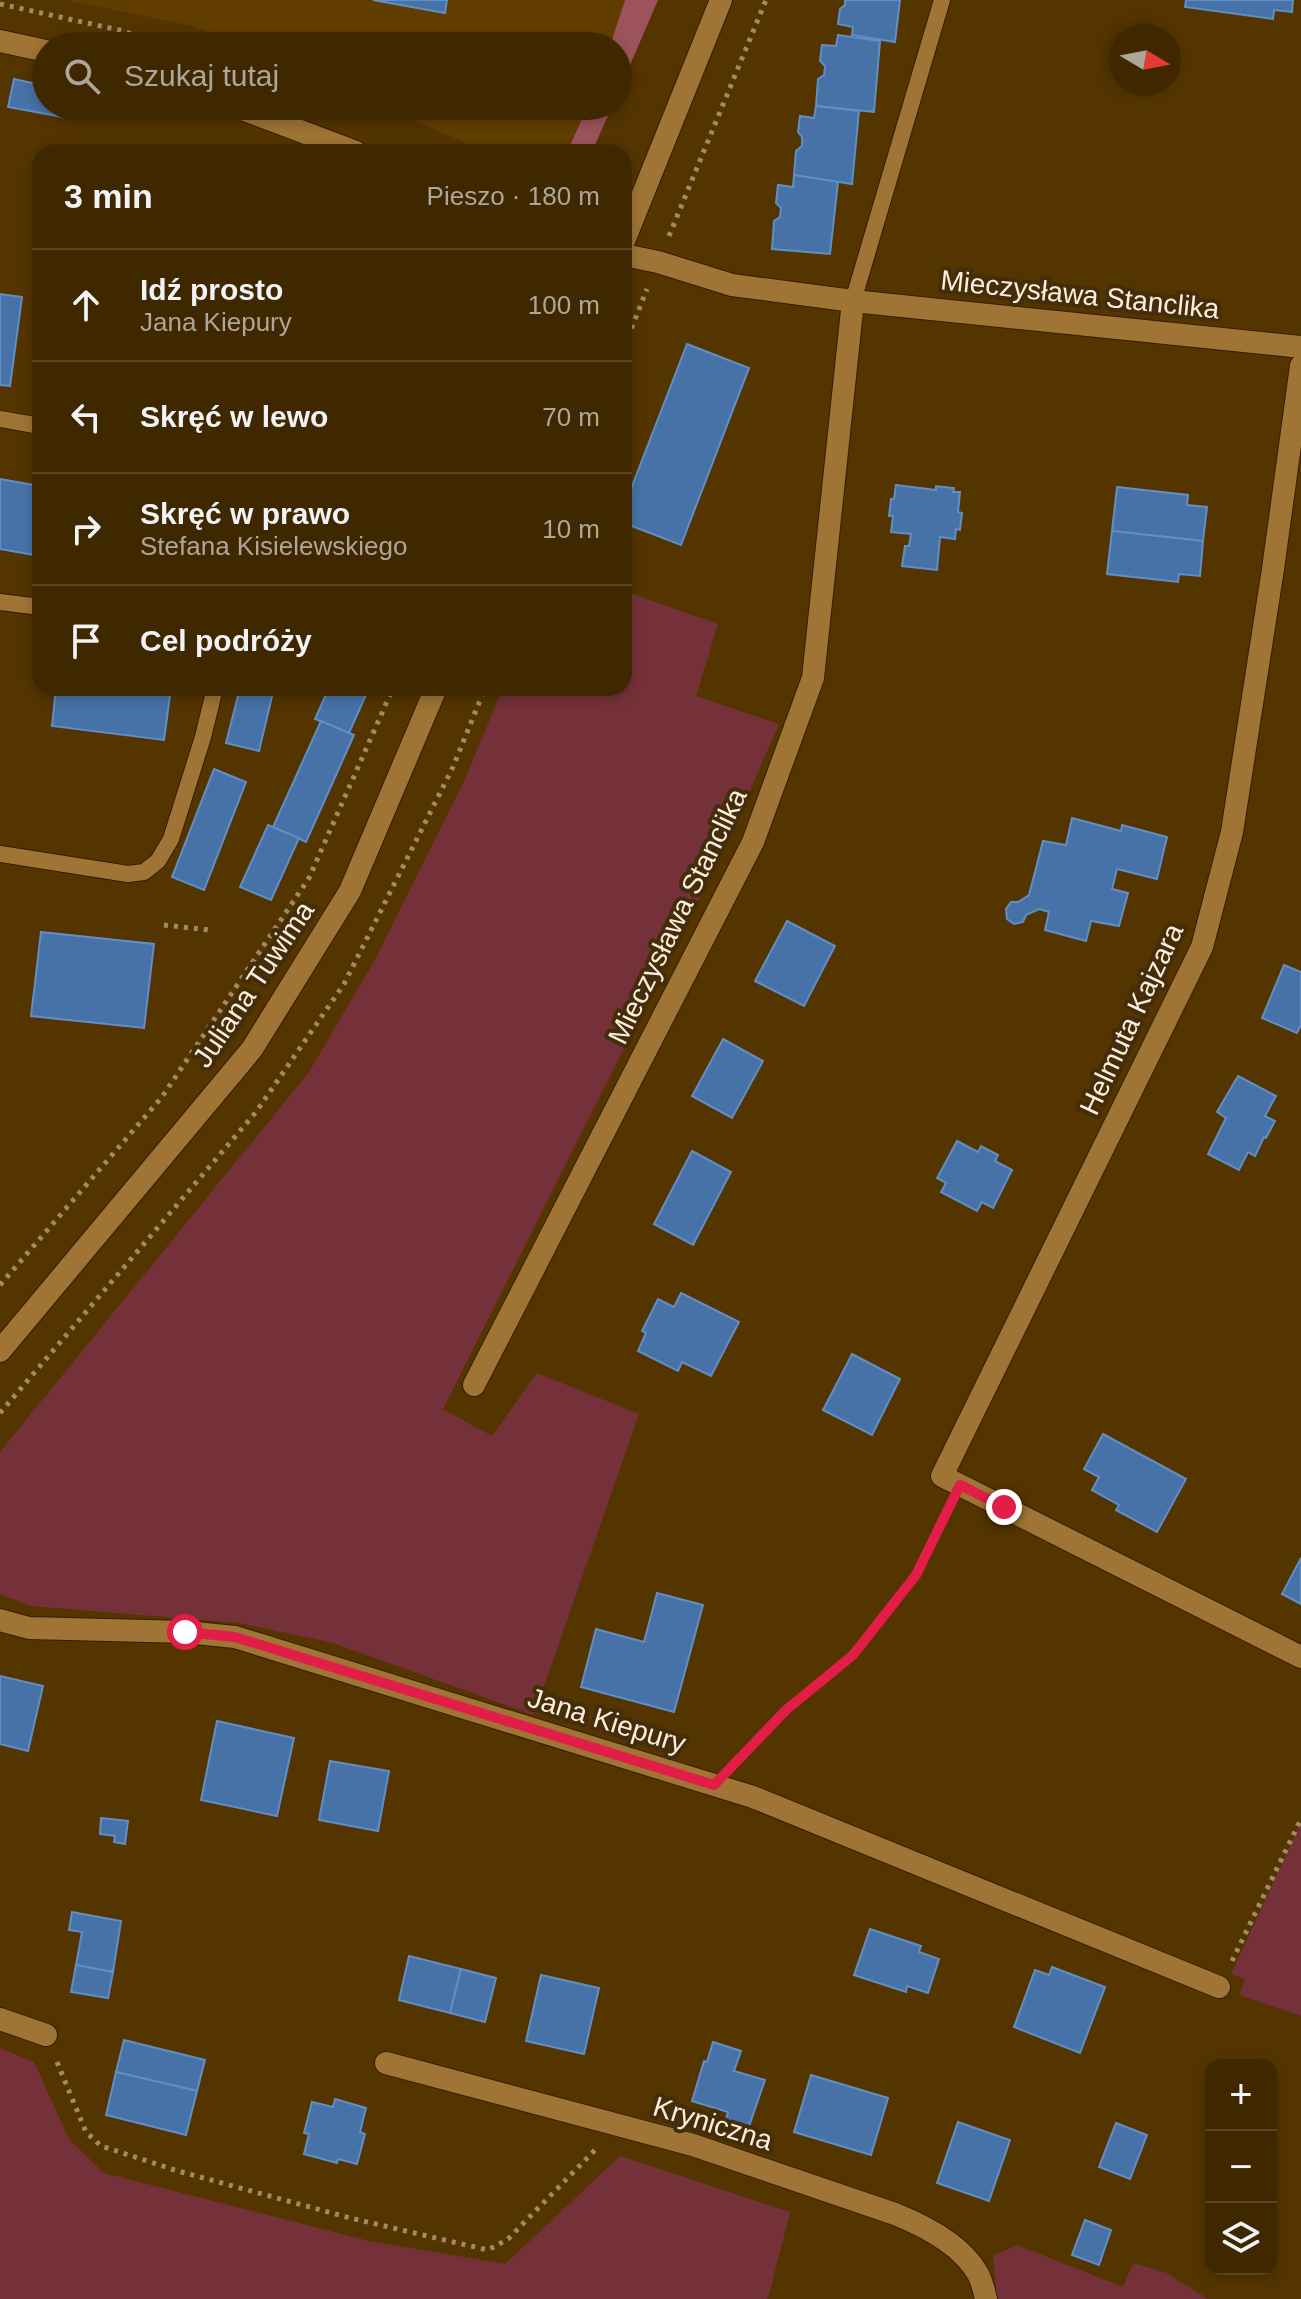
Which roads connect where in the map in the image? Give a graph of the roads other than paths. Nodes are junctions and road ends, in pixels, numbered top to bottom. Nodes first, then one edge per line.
1 (721, 0) edge
2 (942, 0) edge
3 (0, 41) edge
4 (32, 48) edge
5 (271, 120) edge
6 (335, 144) edge
7 (632, 221) edge
8 (632, 257) edge
9 (853, 301) junction
10 (1301, 347) edge
11 (1301, 366) edge
12 (0, 419) edge
13 (32, 425) edge
14 (0, 602) edge
15 (32, 606) edge
16 (213, 696) edge
17 (433, 696) edge
18 (0, 854) edge
19 (0, 1351) edge
20 (474, 1385) dead end
21 (0, 1620) edge
22 (1301, 1657) edge
23 (1219, 1987) road end
24 (0, 2019) edge
25 (46, 2035) road end
26 (386, 2063) dead end
27 (986, 2299) edge

1 - 7 street
2 - 9 lane
3 - 4 street
5 - 6 street
8 - 9 street, Mieczysława Stanclika
9 - 10 street, Mieczysława Stanclika
9 - 20 street, Mieczysława Stanclika
11 - 22 street, Helmuta Kajzara
12 - 13 lane
14 - 15 lane
16 - 18 lane
17 - 19 street, Juliana Tuwima
21 - 23 street, Jana Kiepury
24 - 25 street
26 - 27 street, Kryniczna

